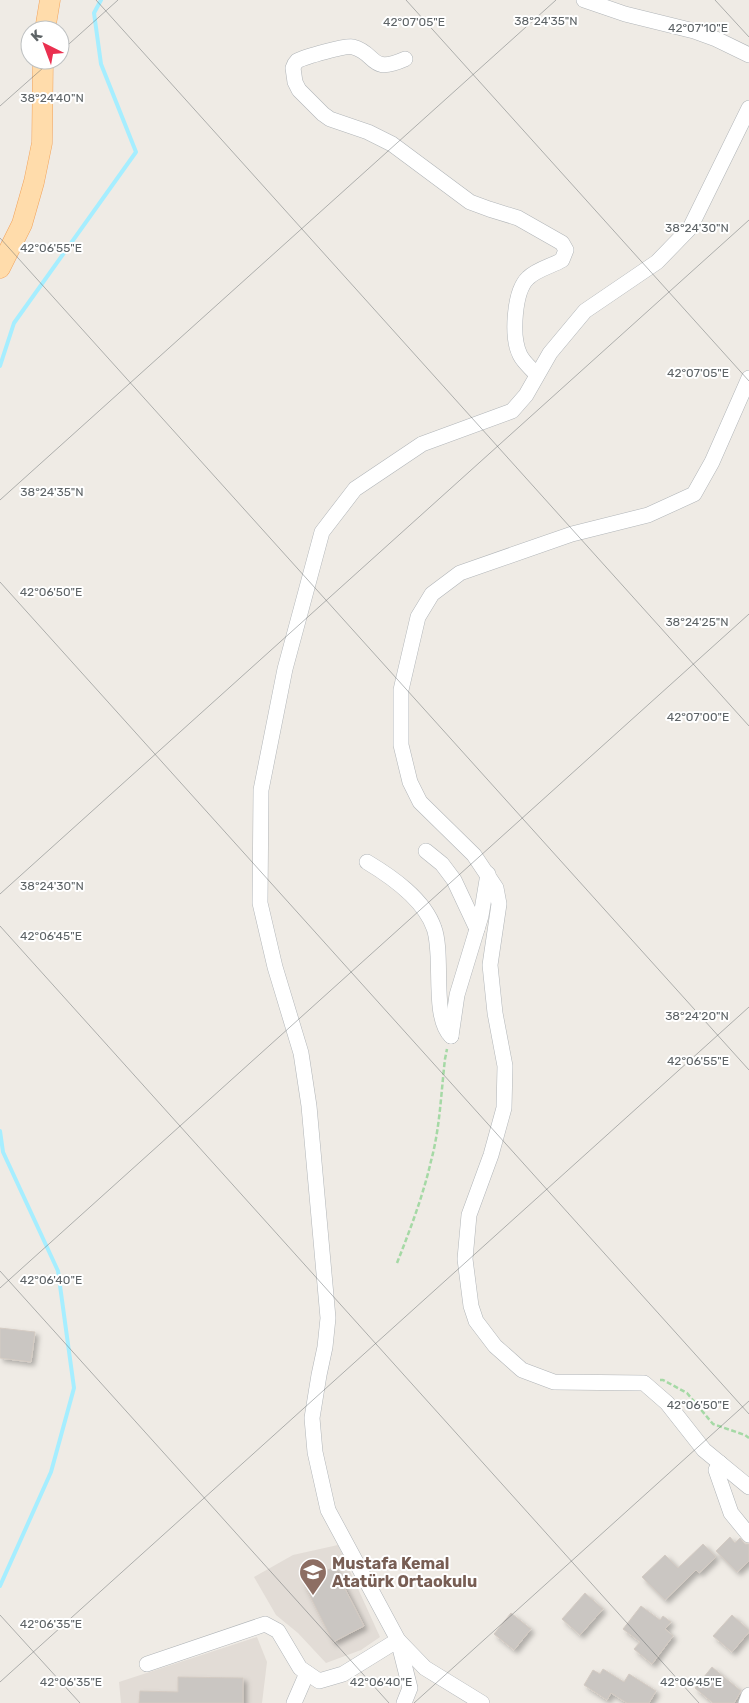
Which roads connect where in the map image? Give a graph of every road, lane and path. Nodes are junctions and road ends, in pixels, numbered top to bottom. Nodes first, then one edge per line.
1 (50, 0) edge
2 (584, 0) edge
3 (47, 20) edge
4 (749, 55) edge
5 (405, 59) dead end
6 (43, 70) edge
7 (749, 108) edge
8 (0, 268) edge
9 (537, 375) junction
10 (749, 378) edge
11 (426, 851) dead end
12 (367, 862) dead end
13 (488, 874) junction
14 (477, 929) junction
15 (451, 1036) junction
16 (397, 1263) dead end
17 (644, 1383) junction
18 (749, 1438) edge
19 (720, 1463) junction
20 (749, 1487) edge
21 (749, 1535) edge
22 (398, 1640) junction
23 (147, 1664) dead end
24 (307, 1673) junction
25 (749, 1695) edge
26 (294, 1703) edge
27 (404, 1703) edge
28 (482, 1703) edge
29 (746, 1703) edge

1 - 3 main road
2 - 4 street
5 - 9 street
6 - 8 main road
7 - 9 street
9 - 22 street
10 - 13 street
11 - 14 street
12 - 15 street
13 - 14 street
13 - 17 street
14 - 15 street
15 - 16 path
17 - 18 path
17 - 19 street
19 - 20 street
19 - 21 street
22 - 24 street
22 - 27 street
22 - 28 street
23 - 24 street
24 - 26 street
25 - 29 street

